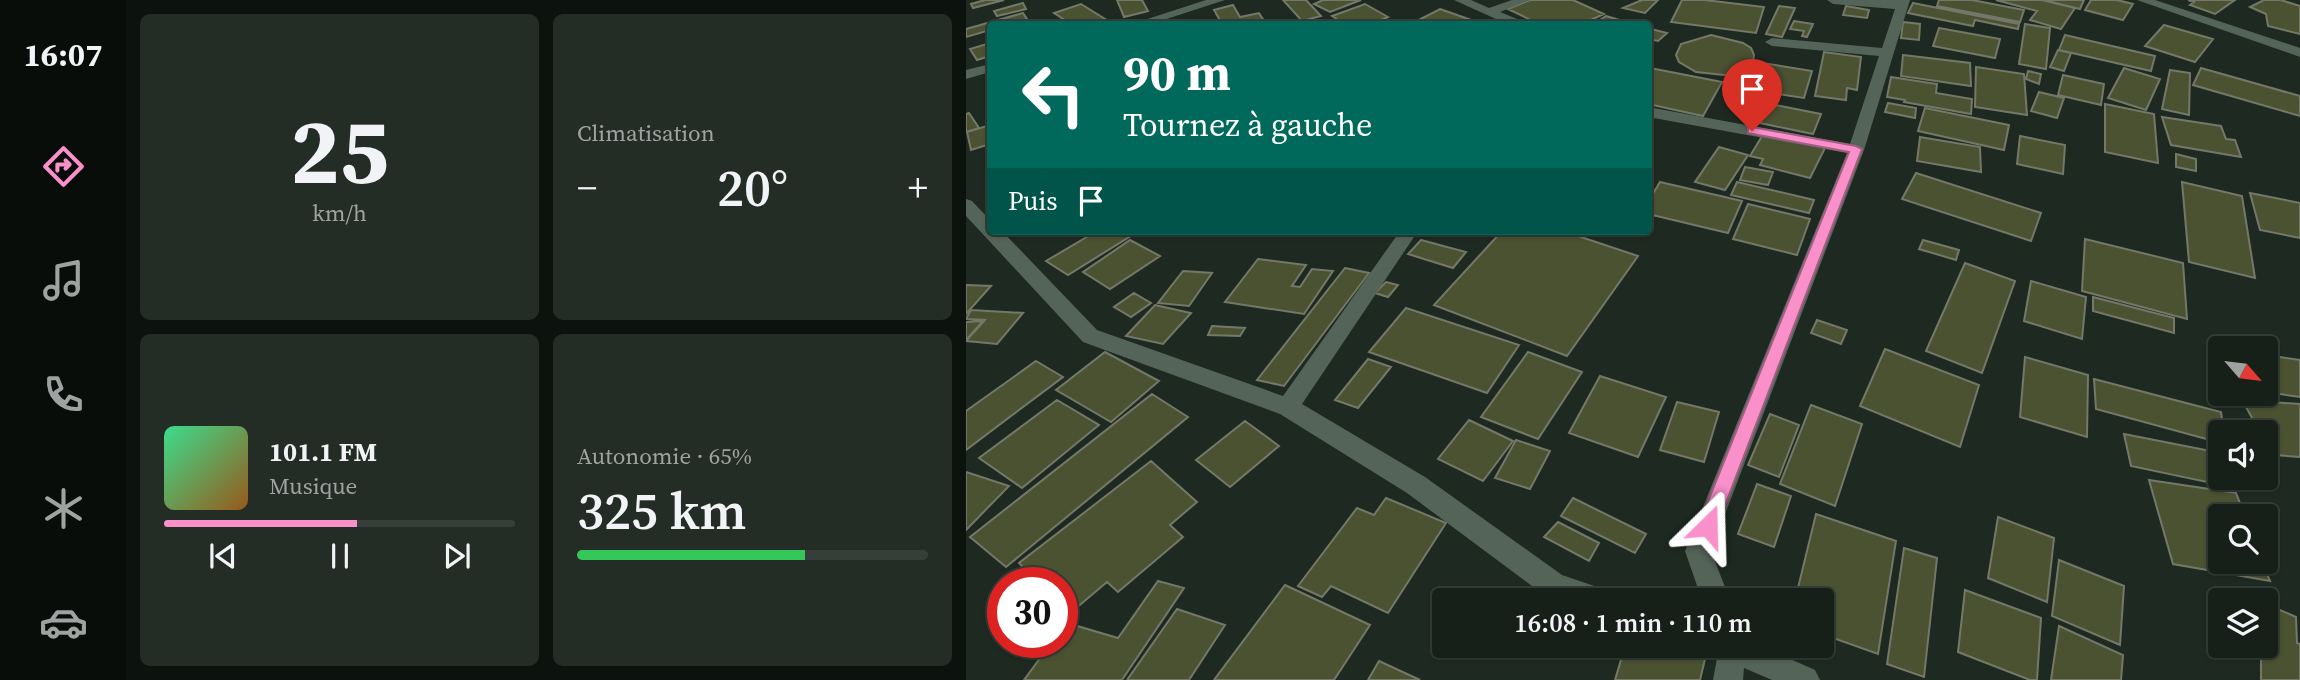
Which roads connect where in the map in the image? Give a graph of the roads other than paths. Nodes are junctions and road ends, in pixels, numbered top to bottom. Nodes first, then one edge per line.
1 (1157, 0) edge
2 (1219, 0) edge
3 (1460, 0) edge
4 (1524, 0) edge
5 (1833, 0) edge
6 (2143, 0) edge
7 (1903, 3) edge
8 (1489, 12) junction
9 (1169, 15) junction
10 (1149, 21) edge
11 (1510, 21) edge
12 (1772, 42) dead end
13 (1887, 53) junction
14 (2300, 53) edge
15 (987, 69) edge
16 (966, 75) edge
17 (1652, 113) edge
18 (1856, 149) junction
19 (966, 205) edge
20 (987, 227) edge
21 (995, 235) edge
22 (1406, 235) edge
23 (1287, 407) junction
24 (1560, 588) edge
25 (1712, 588) edge
26 (1731, 658) edge
27 (1758, 658) edge
28 (1728, 680) edge
29 (1805, 680) edge

1 - 9 street
2 - 9 street
3 - 8 street
4 - 8 street
5 - 7 street
6 - 14 street
7 - 13 street
8 - 11 street
9 - 10 street
12 - 13 street
13 - 18 street
15 - 16 street
17 - 18 street
18 - 25 street
19 - 20 street
21 - 23 street
22 - 23 street
23 - 24 street
26 - 28 street
27 - 29 street

